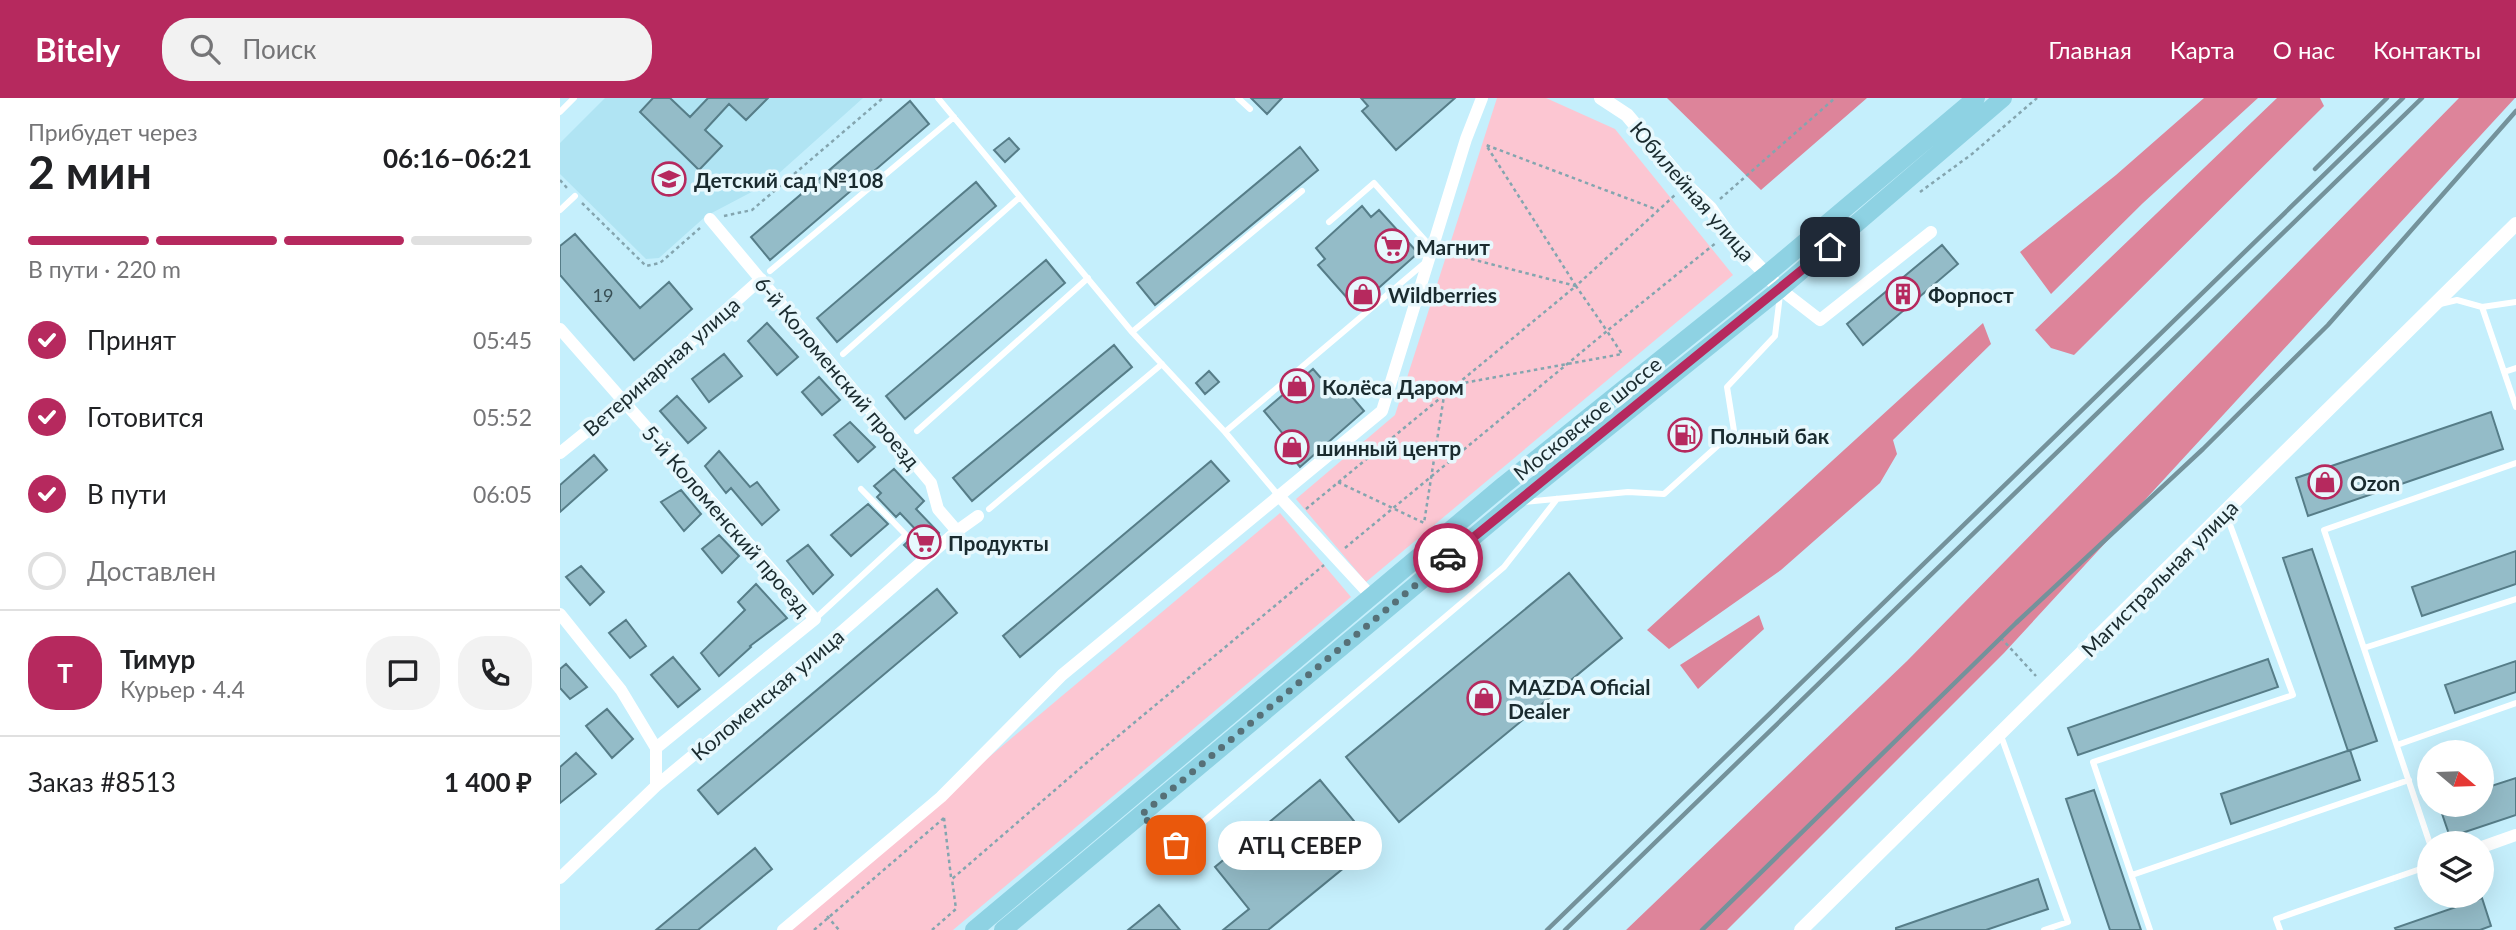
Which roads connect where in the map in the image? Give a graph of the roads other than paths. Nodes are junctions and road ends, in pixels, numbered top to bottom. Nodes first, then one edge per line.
1 (574, 98) edge
2 (938, 98) edge
3 (1238, 98) edge
4 (1482, 98) edge
5 (1601, 98) edge
6 (1976, 98) edge
7 (2003, 98) edge
8 (1250, 109) dead end
9 (560, 112) edge
10 (954, 117) junction
11 (1302, 191) dead end
12 (575, 196) road end
13 (1020, 197) junction
14 (560, 210) edge
15 (710, 219) road end
16 (1329, 222) dead end
17 (2516, 224) edge
18 (1931, 232) dead end
19 (1430, 254) junction
20 (1767, 274) junction
21 (766, 275) junction
22 (1088, 278) junction
23 (1780, 289) junction
24 (2516, 302) edge
25 (2434, 305) junction
26 (2482, 307) junction
27 (560, 329) edge
28 (1132, 332) junction
29 (843, 354) dead end
30 (1162, 364) junction
31 (2516, 368) edge
32 (2504, 372) junction
33 (623, 402) junction
34 (2516, 407) edge
35 (917, 431) dead end
36 (1225, 432) junction
37 (562, 448) edge
38 (2516, 463) edge
39 (861, 489) dead end
40 (1278, 495) junction
41 (1557, 499) junction
42 (1514, 503) junction
43 (2229, 508) junction
44 (984, 512) joint
45 (957, 531) junction
46 (1372, 597) junction
47 (2516, 599) edge
48 (560, 614) edge
49 (815, 619) junction
50 (2364, 648) junction
51 (2516, 704) edge
52 (2000, 733) junction
53 (2397, 745) junction
54 (656, 748) junction
55 (2409, 780) junction
56 (656, 786) junction
57 (1141, 815) junction
58 (2426, 831) edge
59 (2516, 835) edge
60 (2494, 843) edge
61 (2417, 870) edge
62 (2132, 875) junction
63 (560, 878) edge
64 (783, 930) edge
65 (974, 930) edge
66 (1003, 930) edge
67 (1801, 930) edge
68 (2044, 930) edge
69 (2150, 930) edge
70 (2280, 930) edge

1 - 9 lane
2 - 10 lane
3 - 8 lane
4 - 19 street
5 - 20 street, Юбилейная улица
6 - 20 main road, Московское шоссе
7 - 23 main road, Московское шоссе
10 - 13 lane
10 - 21 lane
11 - 28 lane
12 - 14 lane
13 - 22 lane
13 - 29 lane
15 - 21 street, 6-й Коломенский проезд
16 - 19 lane
17 - 25 street, Магистральная улица
18 - 23 street
19 - 36 lane
19 - 40 street
20 - 23 street, Юбилейная улица
20 - 46 main road, Московское шоссе
21 - 33 street, Ветеринарная улица
21 - 45 street, 6-й Коломенский проезд
22 - 28 lane
22 - 35 lane
23 - 41 lane
23 - 42 main road, Московское шоссе
24 - 26 lane
25 - 26 lane
25 - 43 street, Магистральная улица
26 - 32 lane
27 - 33 street, 5-й Коломенский проезд
28 - 30 lane
30 - 36 lane
30 - 44 lane
31 - 32 lane
32 - 34 lane
33 - 37 street, Ветеринарная улица
33 - 49 street, 5-й Коломенский проезд
36 - 40 lane
38 - 50 lane
39 - 49 lane
40 - 46 street
40 - 64 street
41 - 42 lane
41 - 57 lane
42 - 57 main road, Московское шоссе
43 - 52 street, Магистральная улица
43 - 62 lane
44 - 45 street, Коломенская улица
45 - 56 street, Коломенская улица
46 - 65 main road, Московское шоссе
47 - 50 lane
48 - 54 street
49 - 54 street, 5-й Коломенский проезд
50 - 53 lane
51 - 53 lane
52 - 67 street, Магистральная улица
52 - 68 lane
53 - 55 lane
54 - 56 street
55 - 58 lane
55 - 62 lane
56 - 63 street, Коломенская улица
57 - 66 main road, Московское шоссе
59 - 60 street
61 - 70 lane
62 - 69 lane

